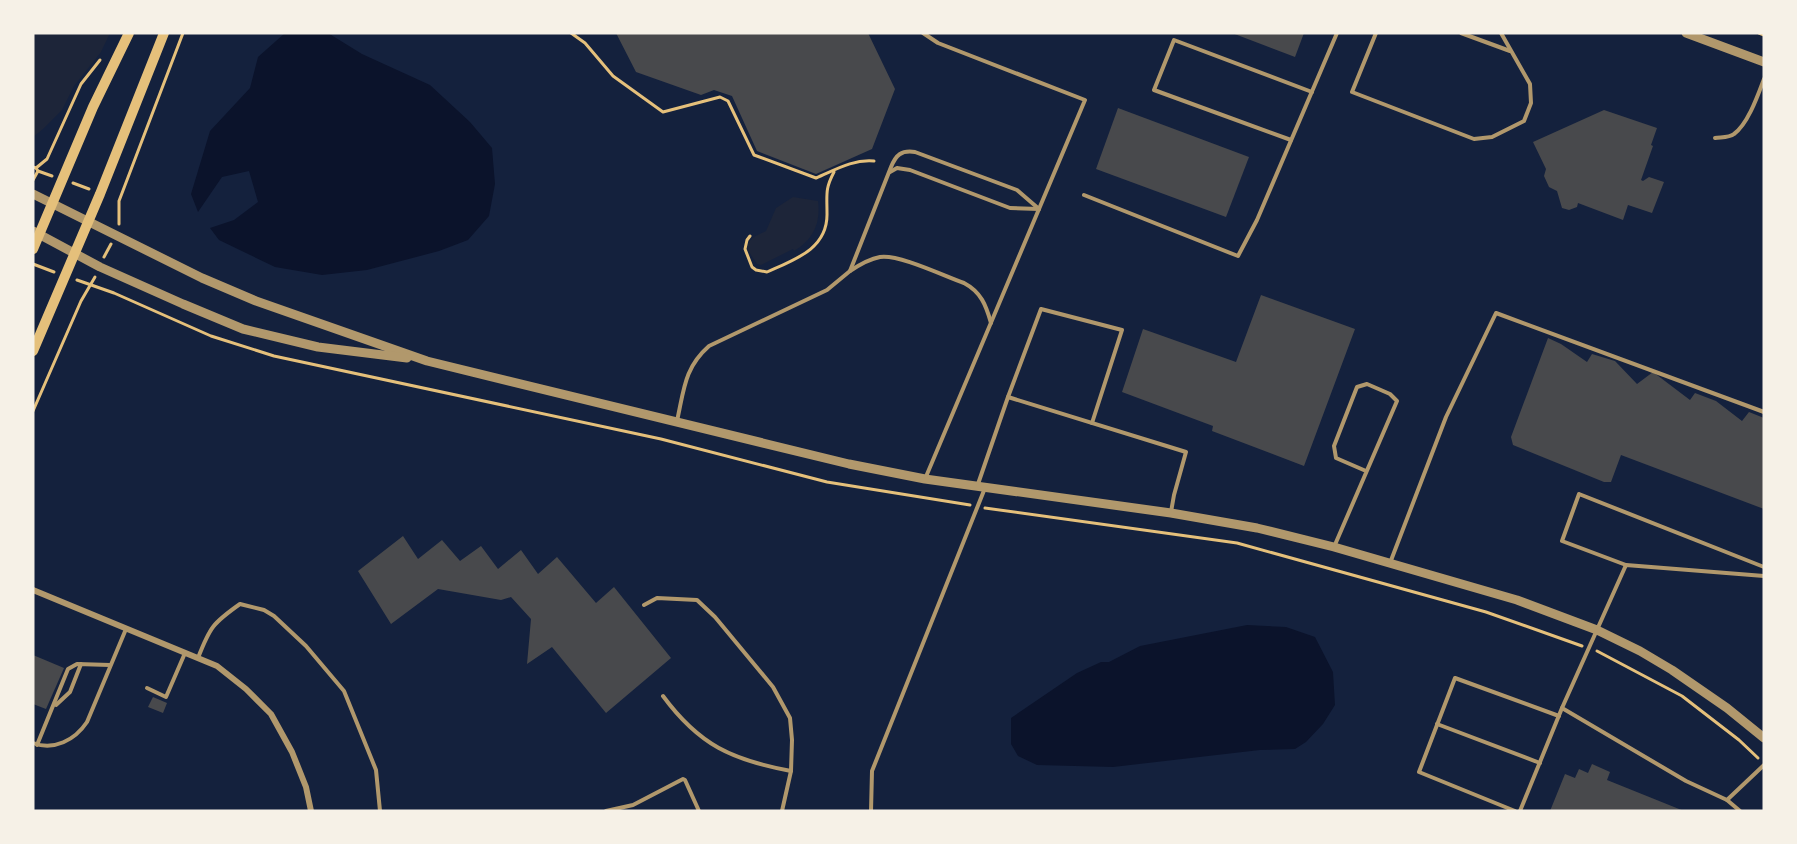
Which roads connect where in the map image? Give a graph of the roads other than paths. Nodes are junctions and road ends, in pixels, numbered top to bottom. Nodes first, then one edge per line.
1 (129, 33) edge
2 (164, 33) edge
3 (922, 33) edge
4 (1337, 33) edge
5 (1376, 33) edge
6 (1463, 33) edge
7 (1501, 33) edge
8 (1686, 33) edge
9 (1510, 52) junction
10 (1764, 62) edge
11 (1764, 79) edge
12 (1312, 92) junction
13 (1715, 138) dead end
14 (1291, 140) junction
15 (889, 172) junction
16 (33, 194) edge
17 (1084, 195) dead end
18 (53, 203) junction
19 (1039, 209) junction
20 (88, 221) junction
21 (36, 233) edge
22 (33, 249) edge
23 (75, 253) junction
24 (850, 271) junction
25 (991, 323) junction
26 (33, 351) edge
27 (427, 361) junction
28 (1008, 397) junction
29 (1764, 412) edge
30 (676, 422) junction
31 (1092, 423) junction
32 (1366, 471) junction
33 (925, 479) junction
34 (981, 488) junction
35 (1171, 513) junction
36 (1334, 547) junction
37 (1390, 564) junction
38 (1626, 565) junction
39 (1764, 567) edge
40 (1764, 576) edge
41 (33, 590) edge
42 (644, 605) dead end
43 (126, 628) junction
44 (1597, 630) junction
45 (185, 653) junction
46 (198, 658) junction
47 (81, 664) junction
48 (111, 665) junction
49 (147, 688) dead end
50 (663, 696) dead end
51 (53, 707) junction
52 (1562, 708) junction
53 (1558, 716) junction
54 (1437, 724) junction
55 (1764, 738) edge
56 (35, 744) edge
57 (1539, 763) junction
58 (1764, 765) edge
59 (791, 771) junction
60 (1728, 800) junction
61 (311, 811) edge
62 (380, 811) edge
63 (606, 811) edge
64 (699, 811) edge
65 (782, 811) edge
66 (871, 811) edge
67 (1515, 811) edge
68 (1520, 811) edge
69 (1740, 811) edge

1 - 18 main road
2 - 20 main road
3 - 19 lane
4 - 12 lane
5 - 9 lane
6 - 9 lane
7 - 9 lane
8 - 10 street
11 - 13 lane
12 - 14 lane
12 - 14 lane
14 - 17 lane
15 - 19 lane
15 - 19 lane
15 - 24 lane
16 - 18 street
18 - 20 street
18 - 21 main road
19 - 25 lane
20 - 23 main road
20 - 27 street
21 - 22 main road
21 - 23 street
23 - 26 main road
23 - 27 street
24 - 25 lane
24 - 30 lane
25 - 33 lane
27 - 30 street
28 - 31 lane
28 - 31 lane
28 - 34 lane
29 - 37 lane
30 - 33 street
31 - 35 lane
32 - 32 lane
32 - 36 lane
33 - 34 street
34 - 35 street
34 - 66 lane
35 - 36 street
36 - 37 street
37 - 44 street
38 - 39 lane
38 - 40 lane
38 - 44 lane
41 - 43 street
42 - 59 lane
43 - 45 street
43 - 48 lane
44 - 52 lane
44 - 55 street
45 - 46 street
45 - 49 lane
46 - 61 street
46 - 62 lane
47 - 48 lane
47 - 51 lane
47 - 51 lane
48 - 56 lane
50 - 59 lane
51 - 56 lane
52 - 53 lane
52 - 60 lane
53 - 54 lane
53 - 57 lane
54 - 57 lane
54 - 67 lane
57 - 68 lane
58 - 60 lane
59 - 65 lane
60 - 69 lane
63 - 64 lane

